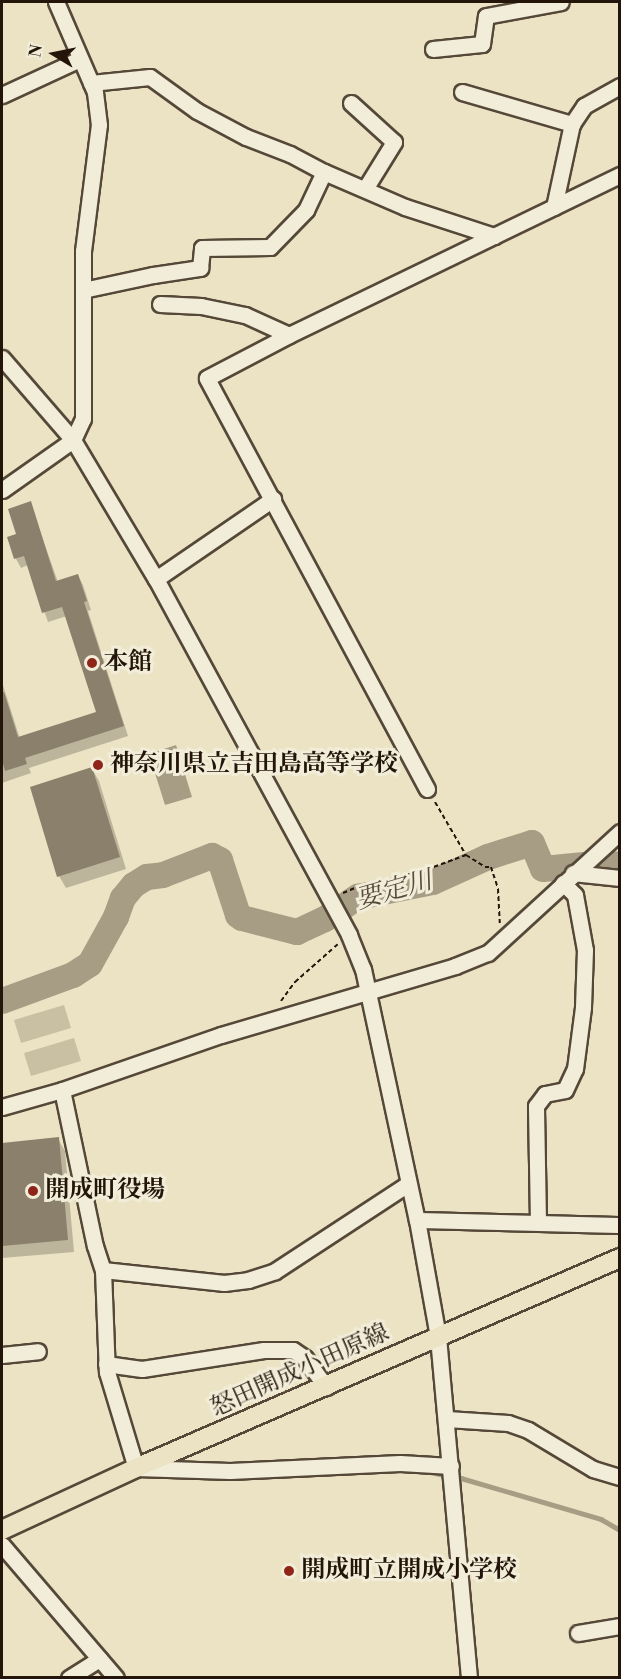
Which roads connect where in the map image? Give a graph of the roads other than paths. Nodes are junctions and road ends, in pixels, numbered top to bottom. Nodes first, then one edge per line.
1 (561, 2) edge
2 (63, 4) edge
3 (433, 49) dead end
4 (80, 58) junction
5 (91, 83) junction
6 (620, 86) edge
7 (462, 92) dead end
8 (2, 95) edge
9 (351, 103) dead end
10 (572, 124) junction
11 (324, 172) junction
12 (620, 176) edge
13 (365, 189) junction
14 (554, 207) junction
15 (494, 236) junction
16 (83, 290) junction
17 (160, 304) dead end
18 (289, 334) junction
19 (2, 358) edge
20 (73, 440) junction
21 (2, 490) edge
22 (273, 499) junction
23 (156, 579) junction
24 (427, 789) road end
25 (620, 832) edge
26 (568, 878) junction
27 (620, 878) edge
28 (369, 990) junction
29 (62, 1090) junction
30 (2, 1107) edge
31 (408, 1184) junction
32 (417, 1220) junction
33 (538, 1222) junction
34 (620, 1225) edge
35 (620, 1258) edge
36 (103, 1270) junction
37 (438, 1337) junction
38 (38, 1351) dead end
39 (2, 1355) edge
40 (106, 1364) junction
41 (326, 1387) junction
42 (447, 1419) junction
43 (451, 1466) junction
44 (136, 1468) junction
45 (620, 1477) edge
46 (2, 1530) edge
47 (2, 1545) edge
48 (620, 1626) edge
49 (578, 1633) dead end
50 (100, 1659) junction
51 (69, 1677) edge
52 (116, 1677) edge
53 (469, 1677) edge

1 - 3 street
2 - 4 street
4 - 5 street
4 - 8 street
5 - 11 street
5 - 16 street
6 - 10 street
7 - 10 street
9 - 13 street
10 - 14 street
11 - 13 street
11 - 16 street
12 - 14 street
13 - 15 street
14 - 15 street
15 - 18 street
16 - 20 street
17 - 18 street
18 - 22 street
19 - 20 street
20 - 21 street
20 - 23 street
22 - 23 street
22 - 24 street
23 - 28 street
25 - 26 street
26 - 27 street
26 - 28 street
26 - 33 street
28 - 29 street
28 - 31 street
29 - 30 street
29 - 36 street
31 - 32 street
31 - 36 street
32 - 33 street
32 - 37 street
33 - 34 street
35 - 37 main road, 怒田開成小田原線
36 - 40 street
37 - 41 main road, 怒田開成小田原線
37 - 42 street
38 - 39 street
40 - 41 street
40 - 44 street
41 - 44 main road, 怒田開成小田原線
42 - 43 street
42 - 45 street
43 - 44 street
43 - 53 street
44 - 46 main road, 怒田開成小田原線
47 - 50 street
48 - 49 street
50 - 51 street
50 - 52 street

